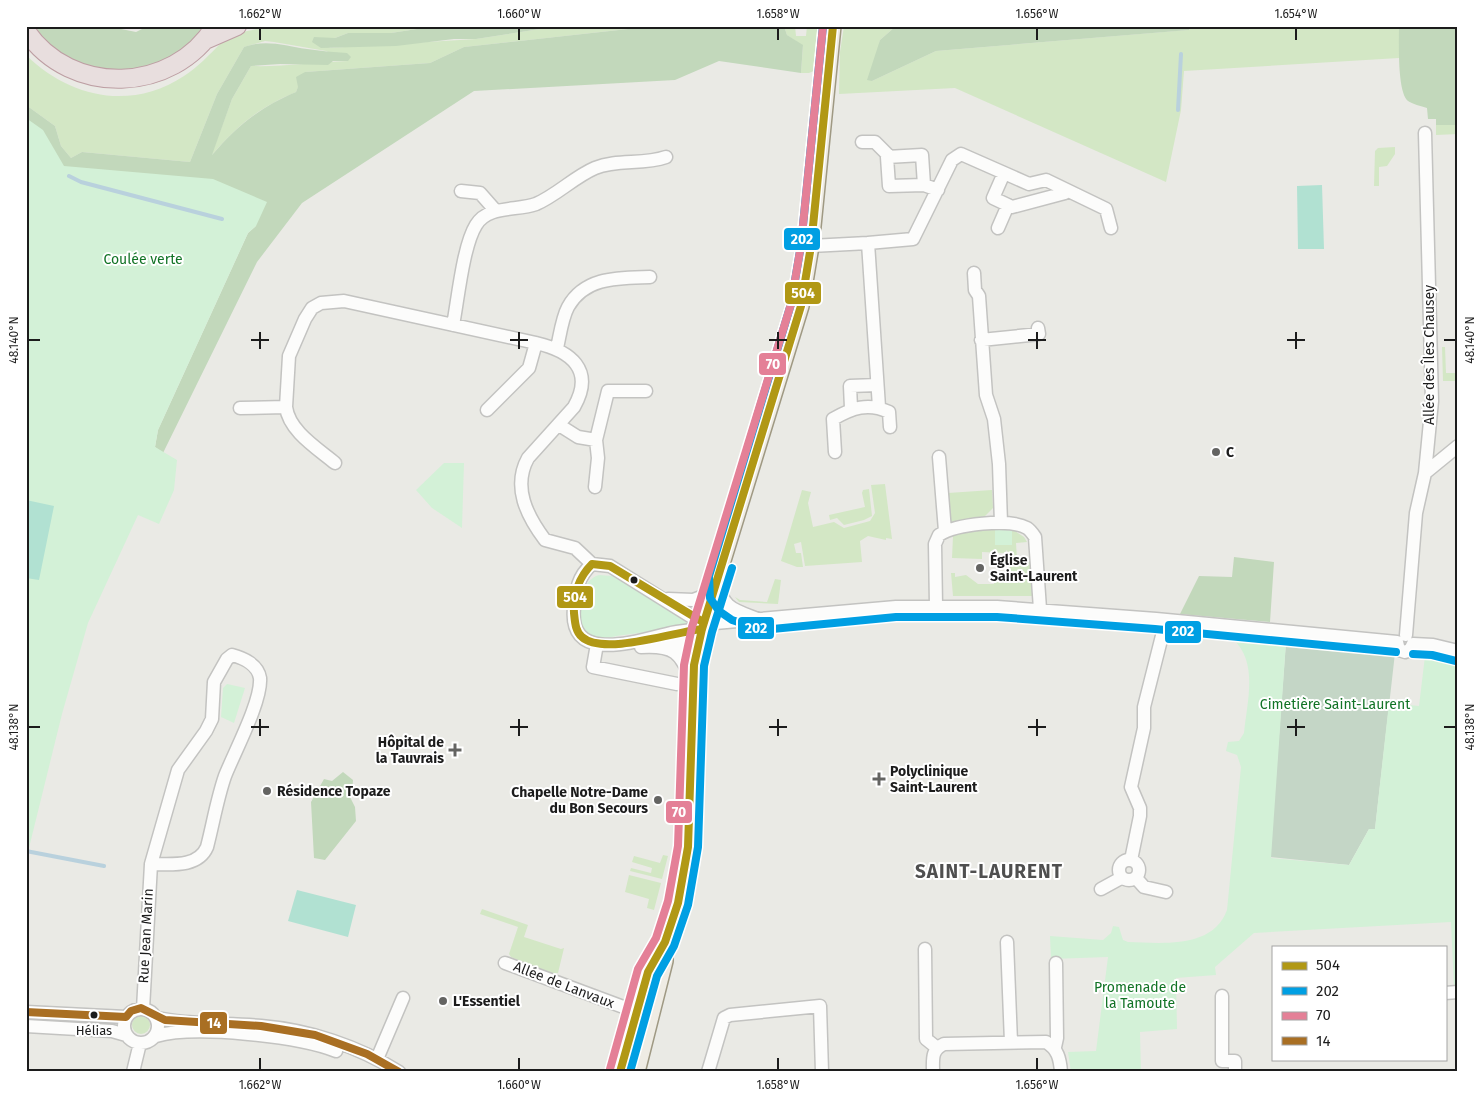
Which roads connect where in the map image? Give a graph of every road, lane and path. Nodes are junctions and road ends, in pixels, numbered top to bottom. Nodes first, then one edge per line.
1 (237, 26) edge
2 (833, 26) edge
3 (26, 31) edge
4 (210, 33) edge
5 (32, 43) edge
6 (1425, 133) dead end
7 (862, 142) dead end
8 (890, 156) junction
9 (666, 157) dead end
10 (1004, 173) junction
11 (924, 185) junction
12 (1064, 189) junction
13 (938, 190) junction
14 (461, 191) dead end
15 (1008, 205) junction
16 (495, 210) junction
17 (998, 228) dead end
18 (1111, 228) dead end
19 (868, 243) junction
20 (811, 246) junction
21 (974, 273) dead end
22 (650, 277) dead end
23 (453, 325) junction
24 (1038, 328) dead end
25 (981, 340) junction
26 (536, 343) junction
27 (557, 348) junction
28 (877, 385) junction
29 (646, 391) dead end
30 (286, 407) junction
31 (879, 407) junction
32 (240, 408) dead end
33 (852, 408) junction
34 (487, 410) dead end
35 (559, 425) junction
36 (890, 427) dead end
37 (596, 440) junction
38 (1458, 446) edge
39 (835, 452) dead end
40 (939, 457) dead end
41 (334, 464) dead end
42 (1425, 473) junction
43 (595, 487) dead end
44 (1001, 523) junction
45 (945, 531) junction
46 (592, 564) junction
47 (716, 585) junction
48 (665, 599) junction
49 (936, 606) junction
50 (1040, 609) junction
51 (763, 620) junction
52 (1166, 620) junction
53 (702, 626) junction
54 (657, 637) junction
55 (1406, 640) junction
56 (597, 644) junction
57 (614, 645) junction
58 (1458, 652) edge
59 (694, 665) junction
60 (677, 684) dead end
61 (693, 687) junction
62 (1131, 860) junction
63 (151, 864) junction
64 (1121, 878) junction
65 (1136, 878) junction
66 (1100, 889) dead end
67 (1166, 892) dead end
68 (665, 942) junction
69 (1007, 942) dead end
70 (925, 949) dead end
71 (505, 963) dead end
72 (1056, 963) dead end
73 (1222, 996) dead end
74 (403, 998) dead end
75 (143, 1008) junction
76 (26, 1012) edge
77 (636, 1012) junction
78 (126, 1017) junction
79 (652, 1017) junction
80 (157, 1018) junction
81 (26, 1026) edge
82 (126, 1035) junction
83 (156, 1036) junction
84 (1011, 1042) junction
85 (140, 1043) junction
86 (936, 1047) junction
87 (1055, 1047) junction
88 (377, 1059) junction
89 (133, 1072) edge
90 (383, 1072) edge
91 (399, 1072) edge
92 (620, 1072) edge
93 (637, 1072) edge
94 (708, 1072) edge
95 (822, 1072) edge
96 (933, 1072) edge
97 (1061, 1072) edge
98 (1236, 1072) edge

1 - 4 highway
2 - 20 main road
3 - 5 highway
4 - 5 highway
6 - 42 street, Allée des Îles Chausey
7 - 8 street
8 - 11 street
8 - 11 street
9 - 16 street
10 - 12 street
10 - 13 street
10 - 15 street
11 - 13 street
12 - 15 street
12 - 18 street
13 - 19 street
14 - 16 street
15 - 17 street
16 - 23 street
19 - 20 street
19 - 28 street
20 - 47 main road
21 - 25 street
22 - 27 street
23 - 26 street
23 - 30 street
24 - 25 street
25 - 44 street
26 - 27 street
26 - 34 street
27 - 35 street
28 - 31 street
28 - 33 street
29 - 37 street
30 - 32 street
30 - 41 street
31 - 33 street
31 - 36 street
33 - 39 street
35 - 37 street
35 - 46 street
37 - 43 street
38 - 42 street
40 - 45 street
42 - 55 street, Allée des Îles Chausey
44 - 45 street
44 - 50 street
45 - 49 street
46 - 48 street
46 - 56 street
47 - 48 street
47 - 51 street
47 - 53 main road
48 - 53 street
49 - 50 street
49 - 51 street
50 - 52 street
51 - 53 street
52 - 55 street
52 - 62 street
53 - 54 street
53 - 59 main road
54 - 57 street
54 - 59 street
55 - 58 street
56 - 57 street
56 - 60 street
57 - 61 street
59 - 61 main road
61 - 68 main road
62 - 64 street
62 - 65 street
63 - 63 street, Rue Jean Marin
63 - 75 street, Rue Jean Marin
64 - 65 street
64 - 66 street
65 - 67 street
68 - 77 main road
68 - 79 main road
69 - 84 street
70 - 86 street
71 - 77 street, Allée de Lanvaux
72 - 87 street
73 - 98 street
74 - 88 street
75 - 78 street
75 - 80 street
76 - 78 street
77 - 79 street, Allée de Lanvaux
77 - 92 main road
78 - 82 street
79 - 93 main road
80 - 83 street
80 - 88 street
81 - 82 street
82 - 85 street
83 - 85 street
83 - 90 street
84 - 86 street
84 - 87 street
85 - 89 street
86 - 96 street
87 - 97 street
88 - 91 street
94 - 95 street

